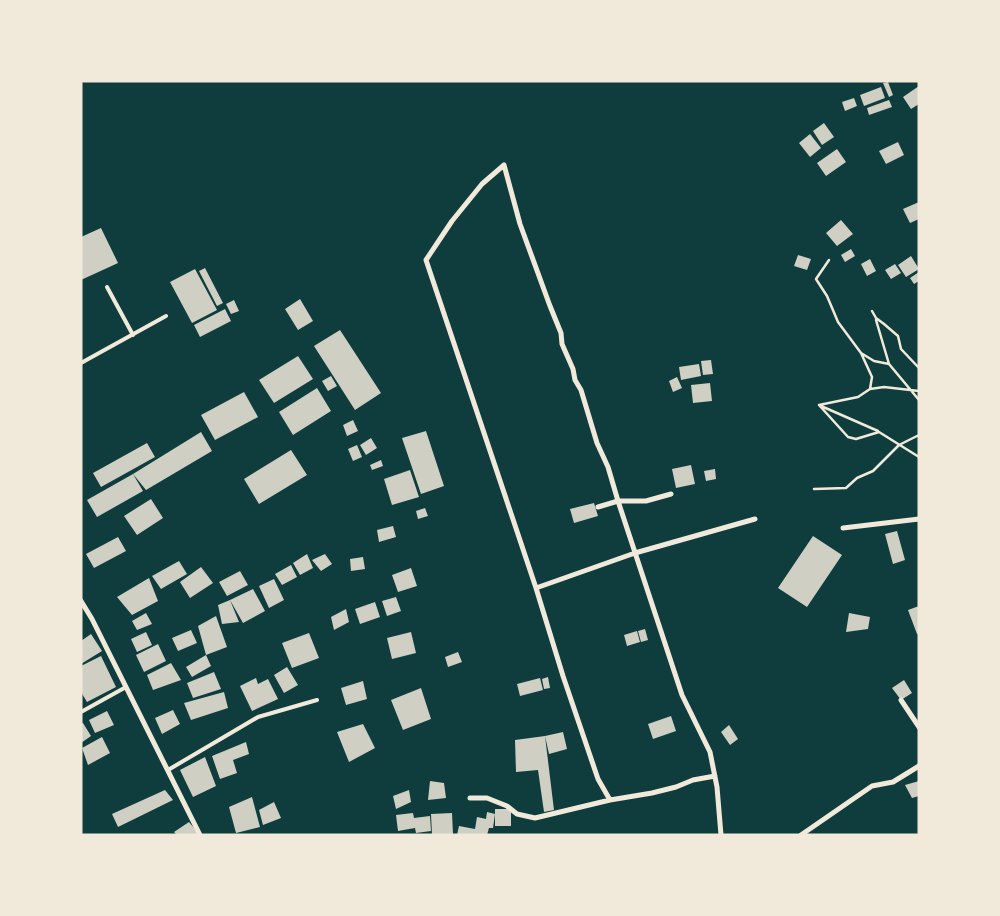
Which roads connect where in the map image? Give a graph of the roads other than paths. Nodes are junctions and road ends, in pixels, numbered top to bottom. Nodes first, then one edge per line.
1 (107, 287) dead end
2 (166, 316) dead end
3 (133, 335) junction
4 (81, 363) edge
5 (671, 494) dead end
6 (618, 501) junction
7 (598, 507) dead end
8 (755, 519) dead end
9 (919, 519) edge
10 (843, 528) dead end
11 (635, 553) junction
12 (536, 588) junction
13 (81, 601) edge
14 (126, 687) junction
15 (317, 700) dead end
16 (900, 700) dead end
17 (81, 712) edge
18 (919, 727) edge
19 (919, 766) edge
20 (168, 770) junction
21 (715, 776) junction
22 (470, 798) dead end
23 (610, 800) junction
24 (200, 835) edge
25 (721, 835) edge
26 (801, 835) edge

1 - 3 lane
2 - 3 lane
3 - 4 lane
5 - 6 street
6 - 7 street
6 - 11 street
6 - 12 street
8 - 11 street
9 - 10 street
11 - 12 street
11 - 21 street
12 - 23 street
13 - 14 street
14 - 17 lane
14 - 20 street
15 - 20 lane
16 - 18 street
19 - 26 street
20 - 24 street
21 - 23 street
21 - 25 street
22 - 23 street

